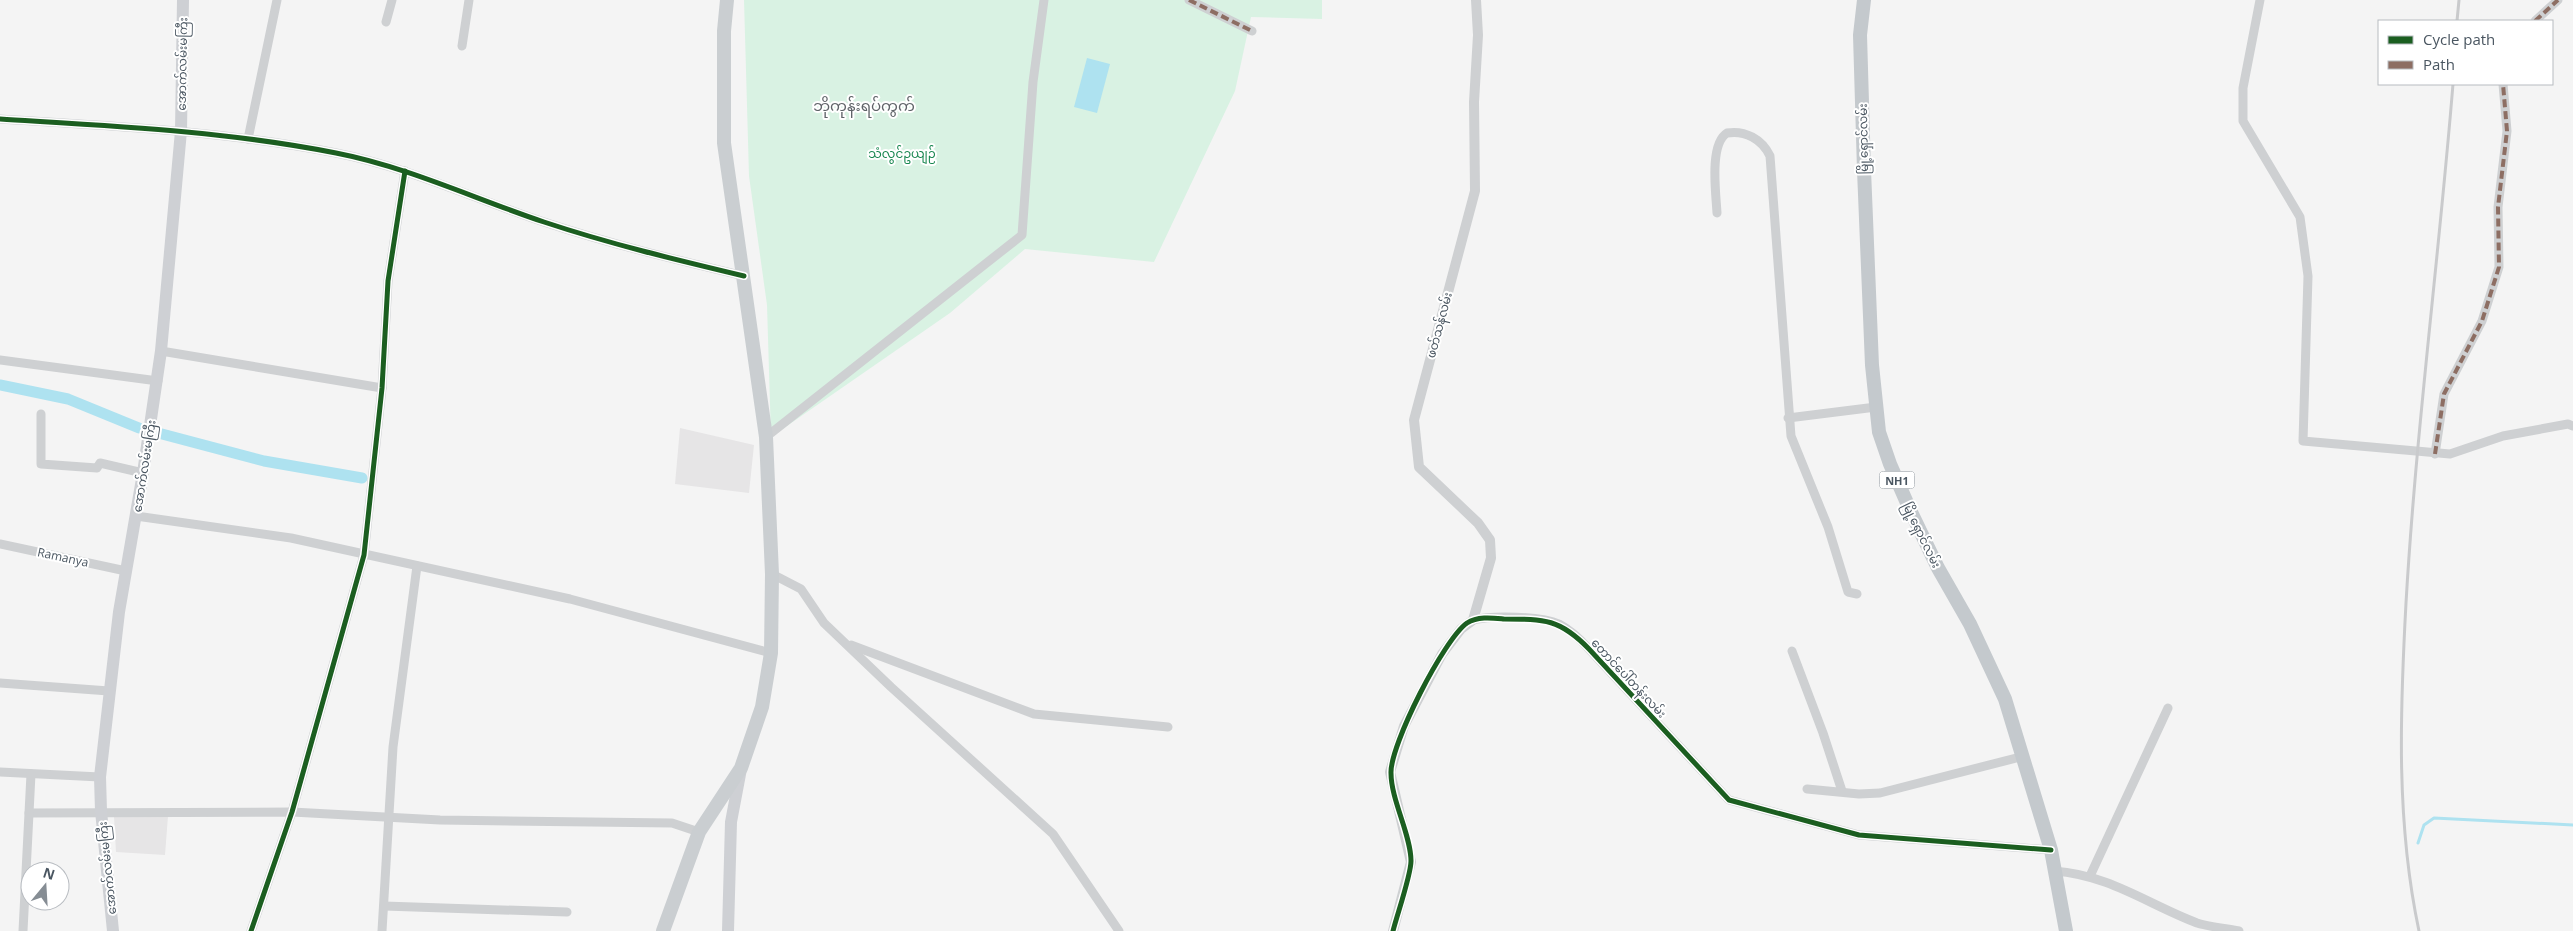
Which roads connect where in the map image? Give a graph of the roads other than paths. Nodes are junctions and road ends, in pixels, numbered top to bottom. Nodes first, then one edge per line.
1 (183, 0) edge
2 (277, 0) edge
3 (392, 0) edge
4 (469, 0) edge
5 (727, 0) edge
6 (1044, 0) edge
7 (1189, 0) edge
8 (1476, 0) edge
9 (1864, 0) edge
10 (2260, 0) edge
11 (2558, 0) edge
12 (2537, 20) edge
13 (386, 22) dead end
14 (1252, 31) dead end
15 (462, 46) dead end
16 (2503, 85) edge
17 (0, 119) edge
18 (181, 131) junction
19 (248, 139) junction
20 (405, 171) junction
21 (1717, 213) dead end
22 (744, 276) junction
23 (161, 351) junction
24 (0, 360) edge
25 (158, 381) junction
26 (382, 388) junction
27 (1876, 407) junction
28 (41, 414) dead end
29 (1788, 418) junction
30 (2573, 426) edge
31 (766, 437) junction
32 (2435, 454) junction
33 (143, 473) junction
34 (136, 516) junction
35 (0, 544) edge
36 (364, 555) junction
37 (417, 566) junction
38 (126, 571) junction
39 (772, 574) junction
40 (1857, 594) dead end
41 (1473, 620) junction
42 (849, 644) junction
43 (1792, 651) dead end
44 (771, 653) junction
45 (0, 683) edge
46 (110, 692) junction
47 (2168, 708) dead end
48 (1168, 727) dead end
49 (2024, 756) junction
50 (741, 768) junction
51 (0, 772) edge
52 (31, 774) junction
53 (100, 776) junction
54 (1807, 789) dead end
55 (1842, 791) junction
56 (101, 811) junction
57 (292, 812) junction
58 (29, 813) junction
59 (388, 818) junction
60 (699, 832) junction
61 (2051, 850) junction
62 (2054, 871) junction
63 (2090, 876) junction
64 (384, 906) junction
65 (566, 912) dead end
66 (23, 931) edge
67 (114, 931) edge
68 (251, 931) edge
69 (382, 931) edge
70 (663, 931) edge
71 (728, 931) edge
72 (1119, 931) edge
73 (1393, 931) edge
74 (2066, 931) edge
75 (2239, 931) edge

1 - 18 main road, အောက်လမ်းမကြီး
2 - 19 street
3 - 13 street
4 - 15 street
5 - 22 main road
6 - 31 street
7 - 14 street
8 - 41 street, ဖတ်သန်လမ်း
9 - 27 highway, မြို့ရှောင်လမ်း / NH1
10 - 32 street
11 - 12 street
16 - 32 street
17 - 18 street
18 - 19 street
18 - 23 main road, အောက်လမ်းမကြီး
19 - 20 street
20 - 22 street
20 - 26 street
21 - 29 street
22 - 31 main road
23 - 25 main road, အောက်လမ်းမကြီး
23 - 26 street
24 - 25 street
25 - 33 main road, အောက်လမ်းမကြီး
26 - 36 street
27 - 29 street
27 - 49 highway, မြို့ရှောင်လမ်း / NH1
28 - 33 street
29 - 40 street
30 - 32 street
31 - 39 main road
33 - 34 main road, အောက်လမ်းမကြီး
34 - 36 street
34 - 38 main road, အောက်လမ်းမကြီး
35 - 38 street, Ramanya
36 - 37 street
36 - 57 street
37 - 44 street
37 - 59 street
38 - 46 main road, အောက်လမ်းမကြီး
39 - 42 street
39 - 44 main road
41 - 61 street, တောင်ပေါ်တန်းလမ်း
41 - 73 street
42 - 48 street
42 - 72 street
43 - 55 street
44 - 50 main road
45 - 46 street
46 - 53 main road, အောက်လမ်းမကြီး
47 - 63 street
49 - 55 street
49 - 61 highway, မြို့ရှောင်လမ်း / NH1
50 - 60 main road
50 - 71 main road
51 - 52 street
52 - 53 street
52 - 58 street
53 - 56 main road, အောက်လမ်းမကြီး
54 - 55 street
56 - 57 street
56 - 58 street
56 - 67 main road, အောက်လမ်းမကြီး
57 - 59 street
57 - 68 street
58 - 66 street
59 - 60 street
59 - 64 street
60 - 70 main road
61 - 62 highway, မြို့ရှောင်လမ်း / NH1
62 - 63 street
62 - 74 highway, မြို့ရှောင်လမ်း / NH1
63 - 75 street
64 - 65 street
64 - 69 street

